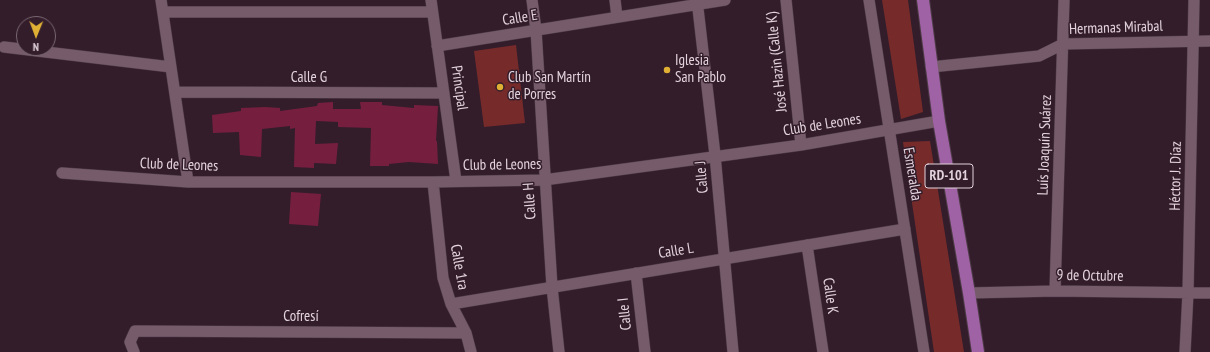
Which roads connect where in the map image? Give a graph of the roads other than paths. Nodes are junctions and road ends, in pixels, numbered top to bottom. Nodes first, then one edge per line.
1 (161, 0) edge
2 (431, 0) edge
3 (532, 0) edge
4 (615, 0) edge
5 (725, 0) edge
6 (786, 0) edge
7 (869, 0) edge
8 (923, 0) edge
9 (1064, 0) edge
10 (1194, 0) edge
11 (697, 2) edge
12 (163, 12) junction
13 (432, 12) junction
14 (617, 17) junction
15 (536, 30) junction
16 (1193, 40) junction
17 (1210, 41) edge
18 (1063, 44) junction
19 (437, 46) junction
20 (4, 47) dead end
21 (171, 67) junction
22 (931, 67) junction
23 (174, 92) junction
24 (444, 93) junction
25 (939, 121) junction
26 (890, 130) junction
27 (801, 145) junction
28 (715, 155) junction
29 (62, 173) dead end
30 (544, 180) junction
31 (456, 181) junction
32 (188, 182) junction
33 (433, 182) junction
34 (905, 228) junction
35 (807, 245) junction
36 (725, 258) junction
37 (636, 273) junction
38 (552, 287) junction
39 (1055, 291) junction
40 (969, 293) junction
41 (1188, 293) junction
42 (1210, 293) edge
43 (451, 304) junction
44 (466, 333) junction
45 (134, 352) edge
46 (471, 352) edge
47 (559, 352) edge
48 (644, 352) edge
49 (733, 352) edge
50 (822, 352) edge
51 (924, 352) edge
52 (978, 352) edge
53 (1185, 352) edge

1 - 12 street
2 - 13 street, Principal
3 - 15 street, Calle H
4 - 14 street
5 - 11 street, Calle E
6 - 27 street, José Hazin (Calle K)
7 - 26 street, Esmeralda
8 - 22 main road, RD-101
9 - 18 street, Luís Joaquín Suárez
10 - 16 street, Héctor J. Díaz
11 - 14 street, Calle E
11 - 28 street, Calle J
12 - 13 street
12 - 21 street
13 - 19 street, Principal
14 - 15 street, Calle E
15 - 19 street, Calle E
15 - 30 street, Calle H
16 - 17 street, Hermanas Mirabal
16 - 18 street, Hermanas Mirabal
16 - 41 street, Héctor J. Díaz
18 - 22 street, Hermanas Mirabal
18 - 39 street, Luís Joaquín Suárez
19 - 24 street, Principal
20 - 21 street
21 - 23 street
22 - 25 main road, RD-101
23 - 24 street, Calle G
23 - 32 street
24 - 31 street, Principal
25 - 26 street, Club de Leones
25 - 40 main road, RD-101
26 - 27 street, Club de Leones
26 - 34 street, Esmeralda
27 - 28 street, Club de Leones
28 - 30 street, Club de Leones
28 - 36 street, Calle J
29 - 32 street, Club de Leones
30 - 31 street, Club de Leones
30 - 38 street, Calle H
31 - 33 street, Club de Leones
32 - 33 street, Club de Leones
33 - 43 street, Calle 1ra
34 - 35 street, Calle L
34 - 51 street, Esmeralda
35 - 36 street, Calle L
35 - 50 street, Calle K
36 - 37 street, Calle L
36 - 49 street, Calle J
37 - 38 street, Calle L
37 - 48 street, Calle I
38 - 43 street, Calle L
38 - 47 street, Calle H
39 - 40 street, 9 de Octubre
39 - 41 street, 9 de Octubre
40 - 52 main road, RD-101
41 - 42 street, 9 de Octubre
41 - 53 street, Héctor J. Díaz
43 - 44 street, Calle 1ra
44 - 45 street, Cofresí
44 - 46 street, Calle 1ra

